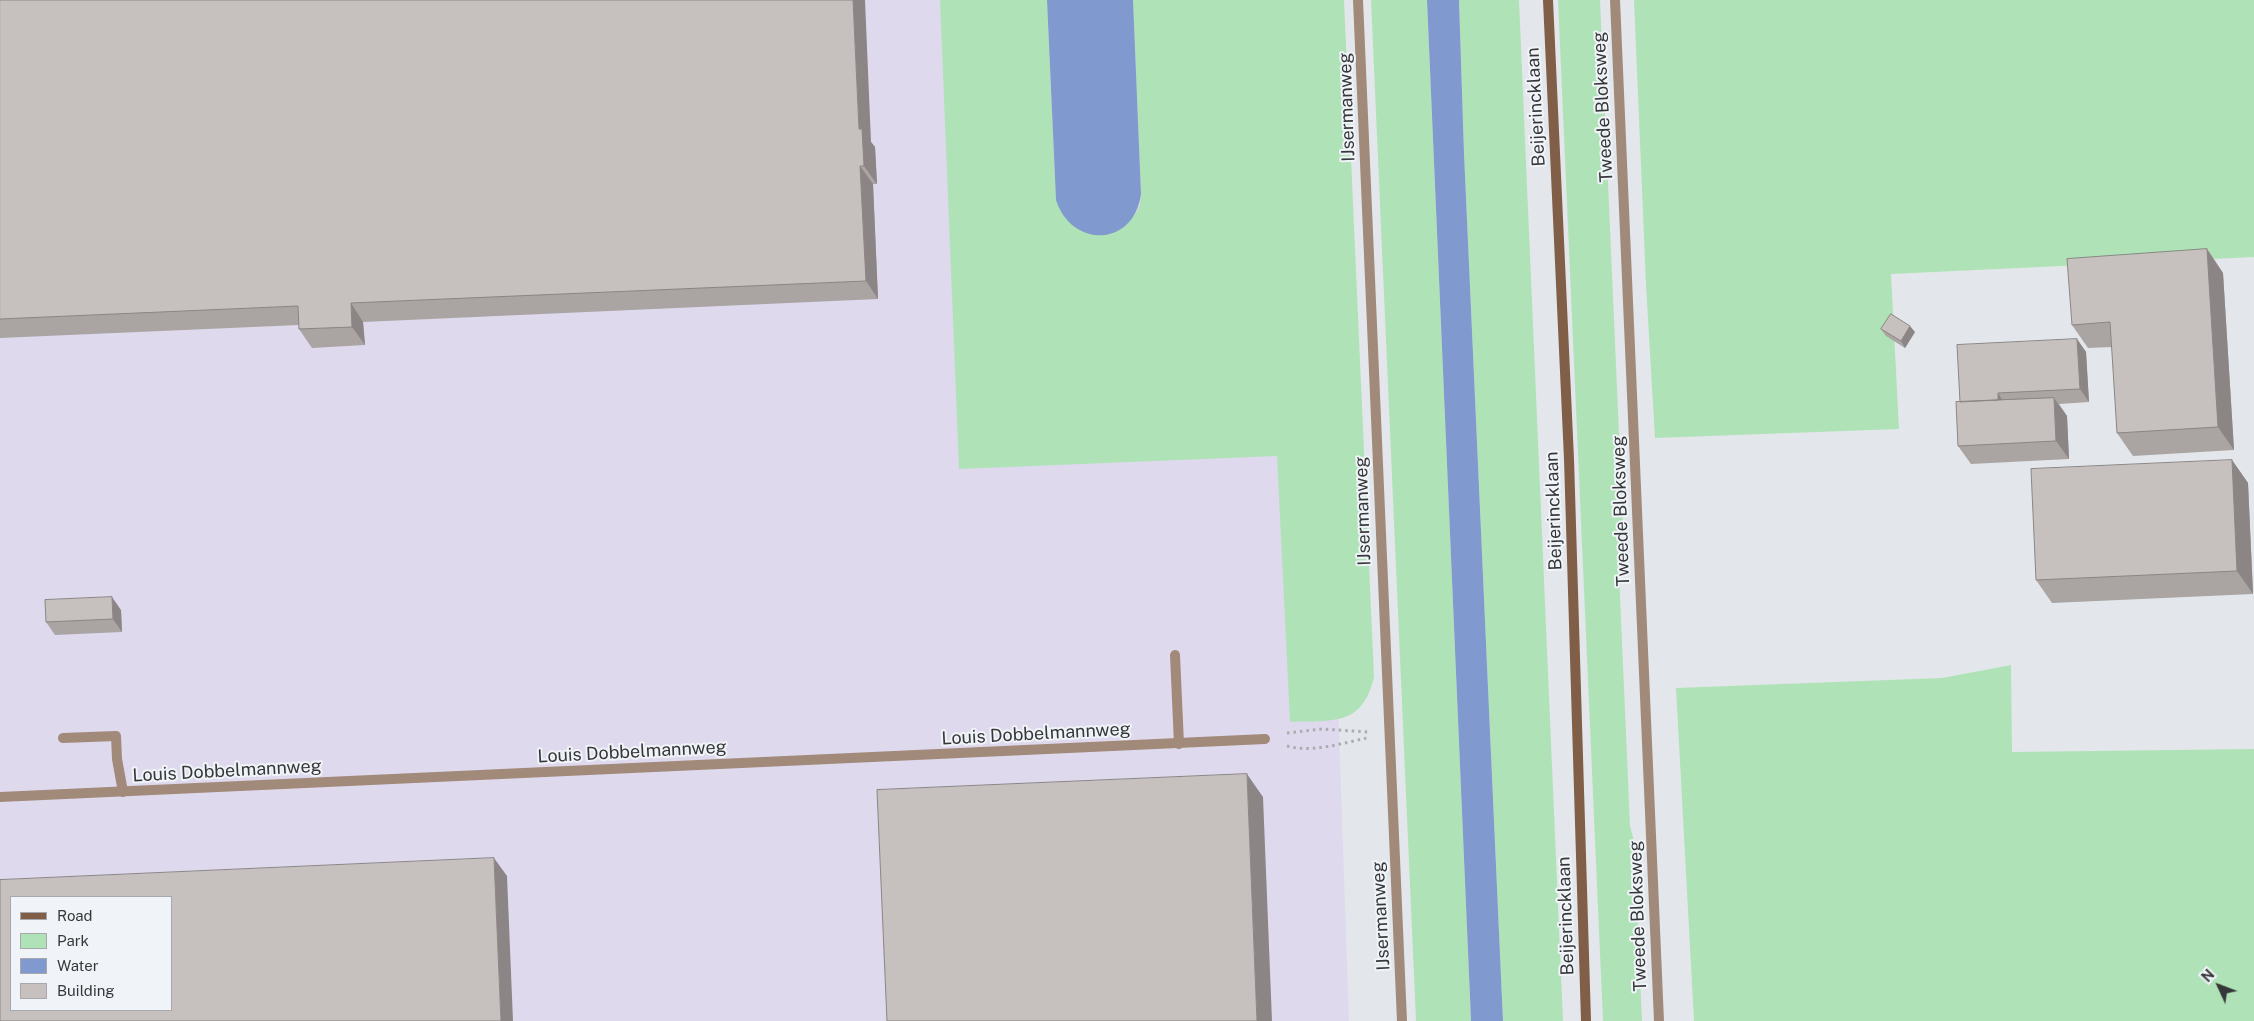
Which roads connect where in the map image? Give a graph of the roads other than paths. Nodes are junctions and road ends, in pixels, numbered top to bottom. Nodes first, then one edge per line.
1 (1358, 0) edge
2 (1548, 0) edge
3 (1615, 0) edge
4 (1175, 655) dead end
5 (63, 738) dead end
6 (1265, 739) road end
7 (1178, 744) junction
8 (124, 792) junction
9 (0, 797) edge
10 (1402, 1021) edge
11 (1586, 1021) edge
12 (1658, 1021) edge

1 - 10 street, IJsermanweg
2 - 11 main road, Beijerincklaan
3 - 12 street, Tweede Bloksweg
4 - 7 street
5 - 8 street
6 - 7 street, Louis Dobbelmannweg
7 - 8 street, Louis Dobbelmannweg
8 - 9 street, Louis Dobbelmannweg

